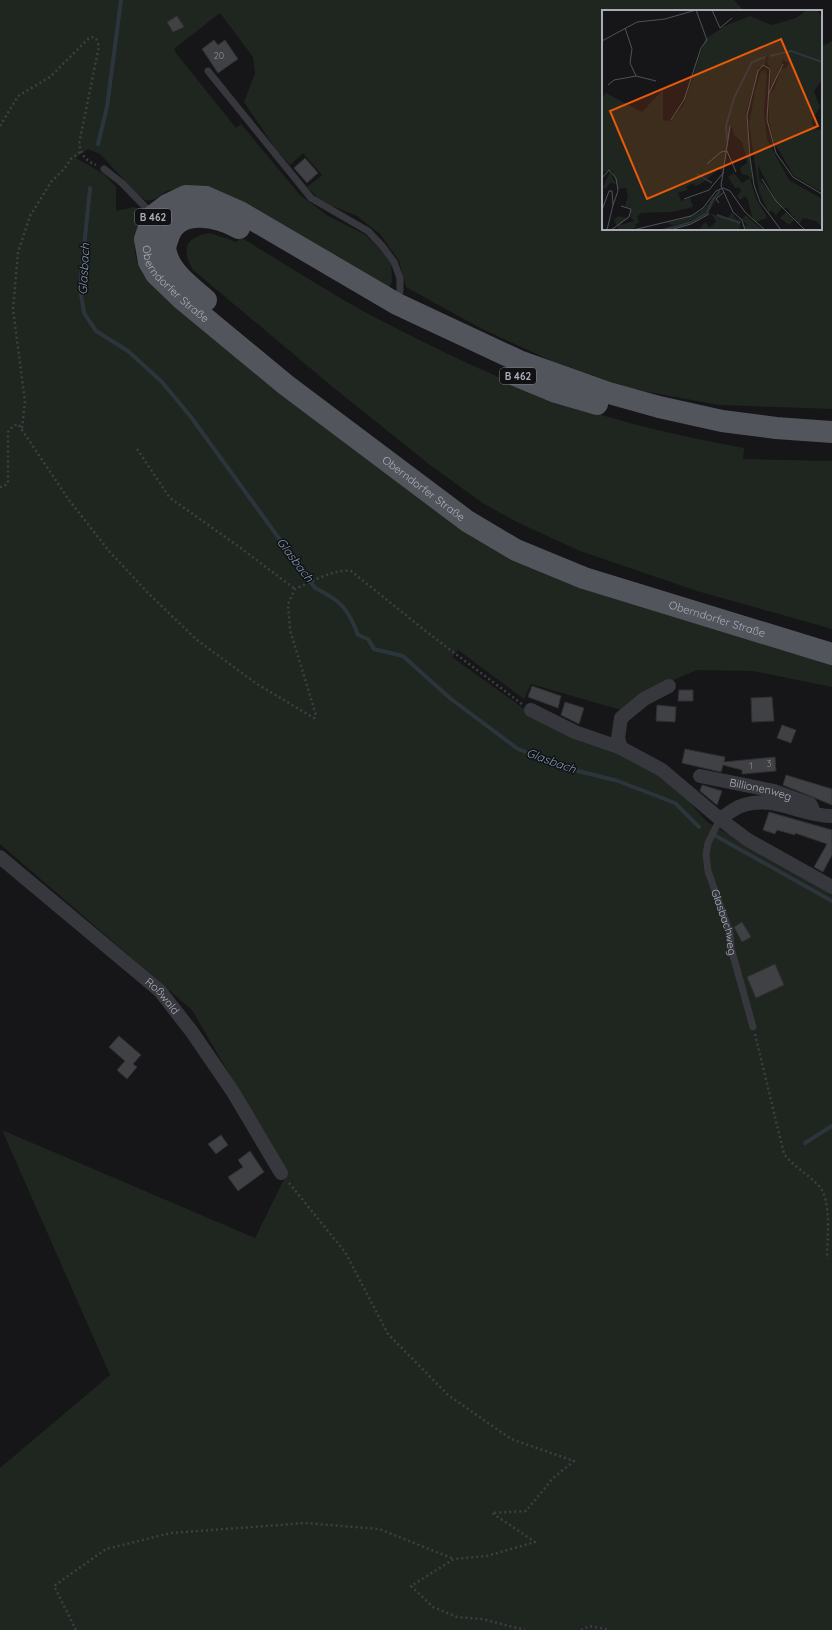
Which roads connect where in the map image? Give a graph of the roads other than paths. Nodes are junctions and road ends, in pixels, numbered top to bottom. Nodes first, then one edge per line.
1 (208, 71) dead end
2 (104, 169) road end
3 (154, 216) junction
4 (397, 304) junction
5 (832, 432) edge
6 (832, 447) edge
7 (832, 640) edge
8 (832, 654) edge
9 (668, 686) dead end
10 (531, 710) road end
11 (621, 748) junction
12 (700, 776) dead end
13 (812, 813) junction
14 (832, 816) edge
15 (720, 819) junction
16 (0, 857) edge
17 (832, 887) edge
18 (753, 1027) road end
19 (281, 1173) road end

1 - 4 lane
2 - 3 lane
3 - 4 main road, B 462
3 - 8 main road, Oberndorfer Straße / B 462
4 - 5 main road, B 462
6 - 7 main road, Oberndorfer Straße / B 462
9 - 11 street
10 - 11 street
11 - 15 street
12 - 13 street, Billionenweg
13 - 14 street, Billionenweg
13 - 15 street, Billionenweg
15 - 17 street
15 - 18 lane, Glasbachweg
16 - 19 street, Roßwald

